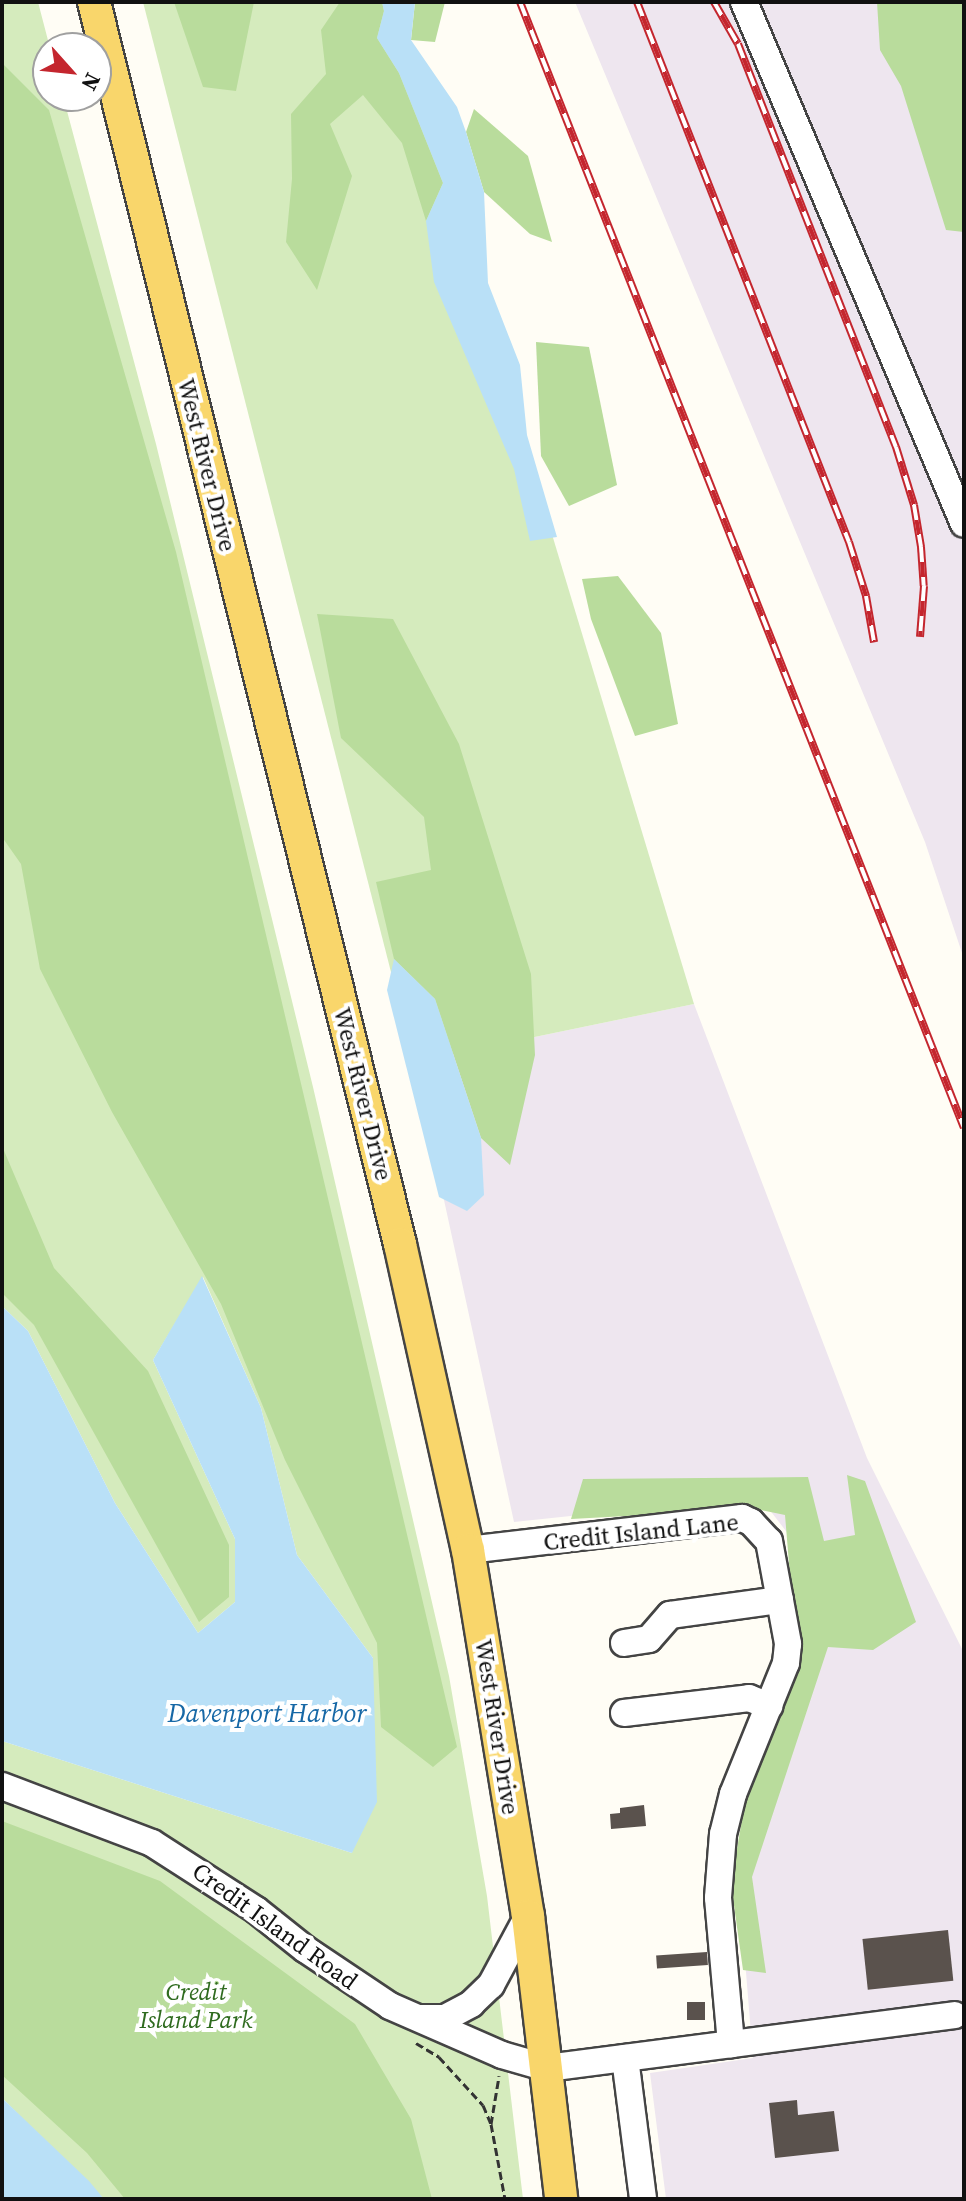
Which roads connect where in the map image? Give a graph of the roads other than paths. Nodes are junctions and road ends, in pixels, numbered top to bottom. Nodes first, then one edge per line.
1 (94, 2) edge
2 (744, 2) edge
3 (964, 524) edge
4 (468, 1550) junction
5 (780, 1600) junction
6 (624, 1643) dead end
7 (769, 1706) junction
8 (624, 1713) dead end
9 (2, 1786) edge
10 (528, 1916) junction
11 (955, 2015) dead end
12 (415, 2019) junction
13 (731, 2044) junction
14 (625, 2058) junction
15 (547, 2068) junction
16 (561, 2199) edge
17 (643, 2199) edge

1 - 4 main road, West River Drive
2 - 3 street
4 - 5 street, Credit Island Lane
4 - 10 main road, West River Drive
5 - 6 street
5 - 7 street, Credit Island Lane
7 - 8 street
7 - 13 street, Credit Island Lane
9 - 12 street, Credit Island Road
10 - 12 street
10 - 15 main road, West River Drive
11 - 13 street
12 - 15 street, Credit Island Road
13 - 14 street
14 - 15 street
14 - 17 street
15 - 16 main road, West River Drive

